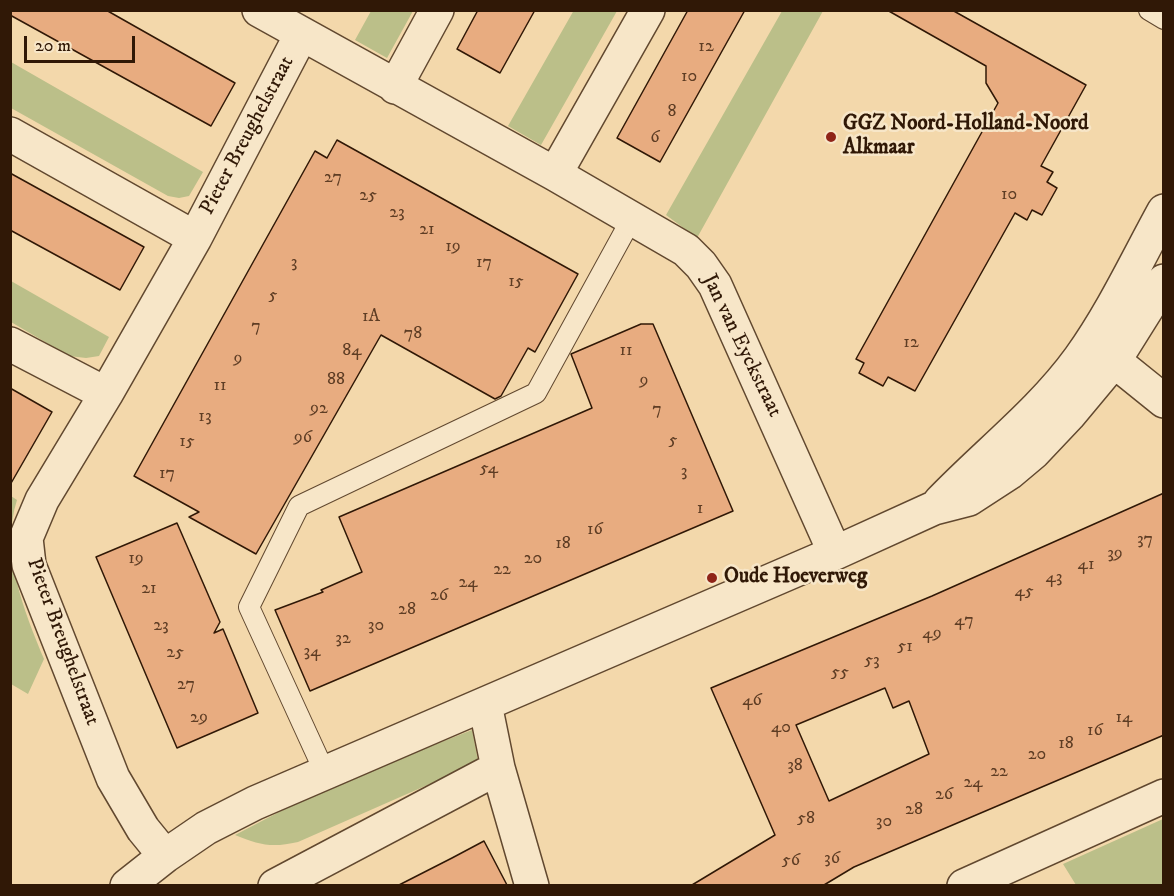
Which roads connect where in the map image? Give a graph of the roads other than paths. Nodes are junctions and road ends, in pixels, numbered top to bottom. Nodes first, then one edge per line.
1 (259, 10) edge
2 (437, 10) edge
3 (648, 10) edge
4 (1149, 10) edge
5 (1164, 19) edge
6 (302, 34) junction
7 (395, 87) junction
8 (10, 134) edge
9 (555, 174) junction
10 (1164, 211) edge
11 (632, 218) junction
12 (195, 237) junction
13 (1164, 281) edge
14 (10, 344) edge
15 (1102, 351) junction
16 (106, 394) junction
17 (1164, 401) edge
18 (835, 553) junction
19 (485, 704) junction
20 (498, 768) junction
21 (325, 773) junction
22 (1164, 796) edge
23 (165, 856) junction
24 (128, 885) edge
25 (275, 885) edge
26 (532, 885) edge
27 (964, 885) edge

1 - 6 street, Jan van Eyckstraat
2 - 7 street
3 - 9 street
4 - 5 lane
6 - 7 street, Jan van Eyckstraat
6 - 12 street, Pieter Breughelstraat
7 - 9 street, Jan van Eyckstraat
8 - 12 street, Pieter Breughelstraat
9 - 11 street, Jan van Eyckstraat
10 - 15 street
11 - 18 street, Jan van Eyckstraat
11 - 21 lane
12 - 16 street, Pieter Breughelstraat
13 - 15 street
14 - 16 street
15 - 17 street
15 - 18 street
16 - 23 street, Pieter Breughelstraat
18 - 19 street
19 - 20 street
19 - 21 street
20 - 25 street
20 - 26 street
21 - 23 street
22 - 27 street
23 - 24 street

